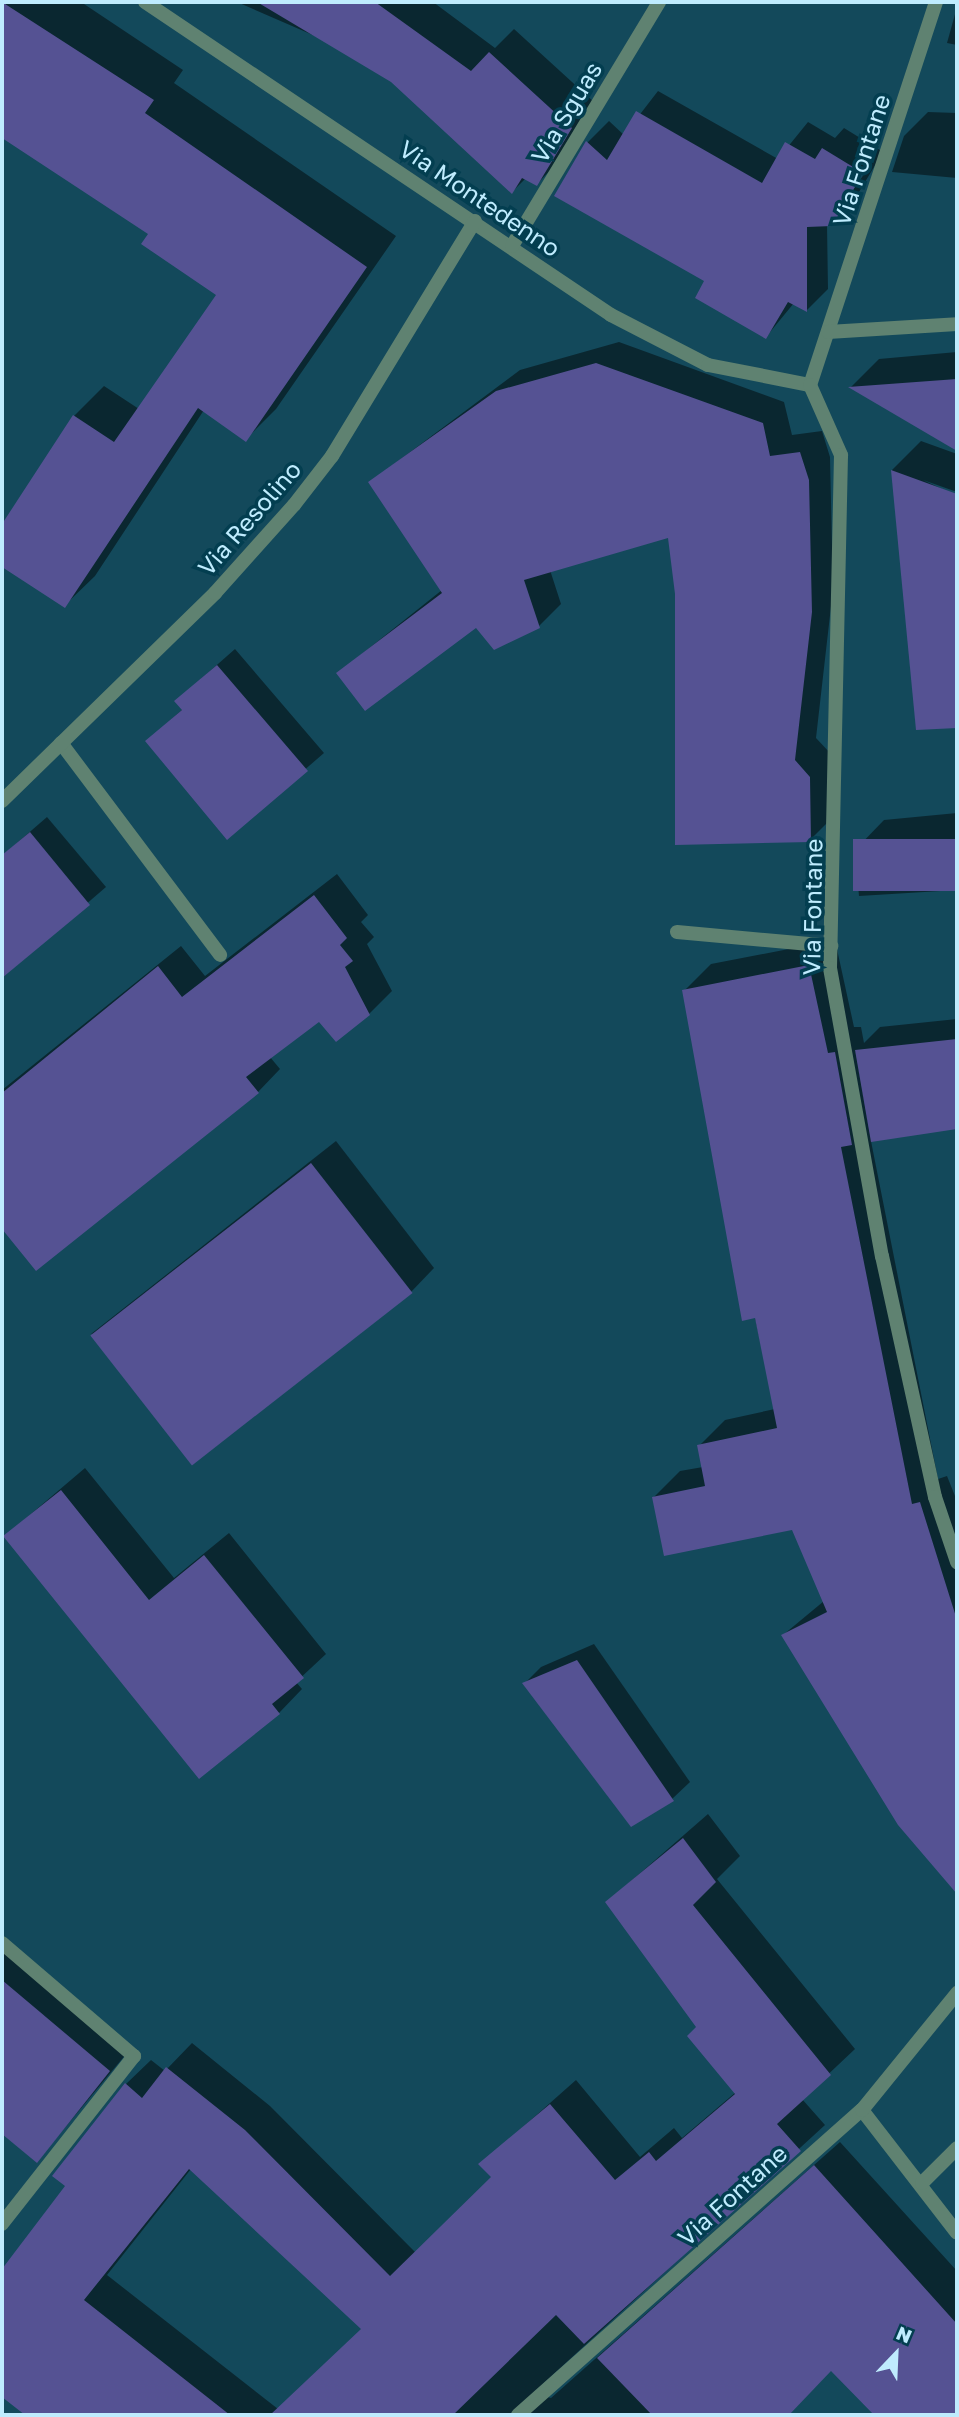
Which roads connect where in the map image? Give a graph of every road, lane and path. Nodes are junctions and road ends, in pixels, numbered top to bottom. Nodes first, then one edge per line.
1 (145, 2) edge
2 (659, 2) edge
3 (936, 2) edge
4 (475, 221) junction
5 (512, 246) junction
6 (957, 324) edge
7 (828, 332) junction
8 (810, 385) junction
9 (61, 743) junction
10 (2, 801) edge
11 (677, 932) dead end
12 (831, 946) junction
13 (220, 956) dead end
14 (957, 1562) edge
15 (2, 1943) edge
16 (957, 1993) edge
17 (862, 2110) junction
18 (957, 2148) edge
19 (922, 2183) junction
20 (2, 2224) edge
21 (957, 2233) edge
22 (518, 2415) edge

1 - 4 street, Via Montedenno
2 - 5 street, Via Sguas
3 - 7 street, Via Fontane
4 - 5 street, Via Montedenno
4 - 9 street, Via Resolino
5 - 8 street, Via Montedenno
6 - 7 street
7 - 8 street, Via Fontane
8 - 12 street, Via Fontane
9 - 10 street, Via Resolino
9 - 13 street
11 - 12 street
12 - 14 street, Via Fontane
15 - 20 street
16 - 17 street, Via Fontane
17 - 19 street
17 - 22 street, Via Fontane
18 - 19 street
19 - 21 street

